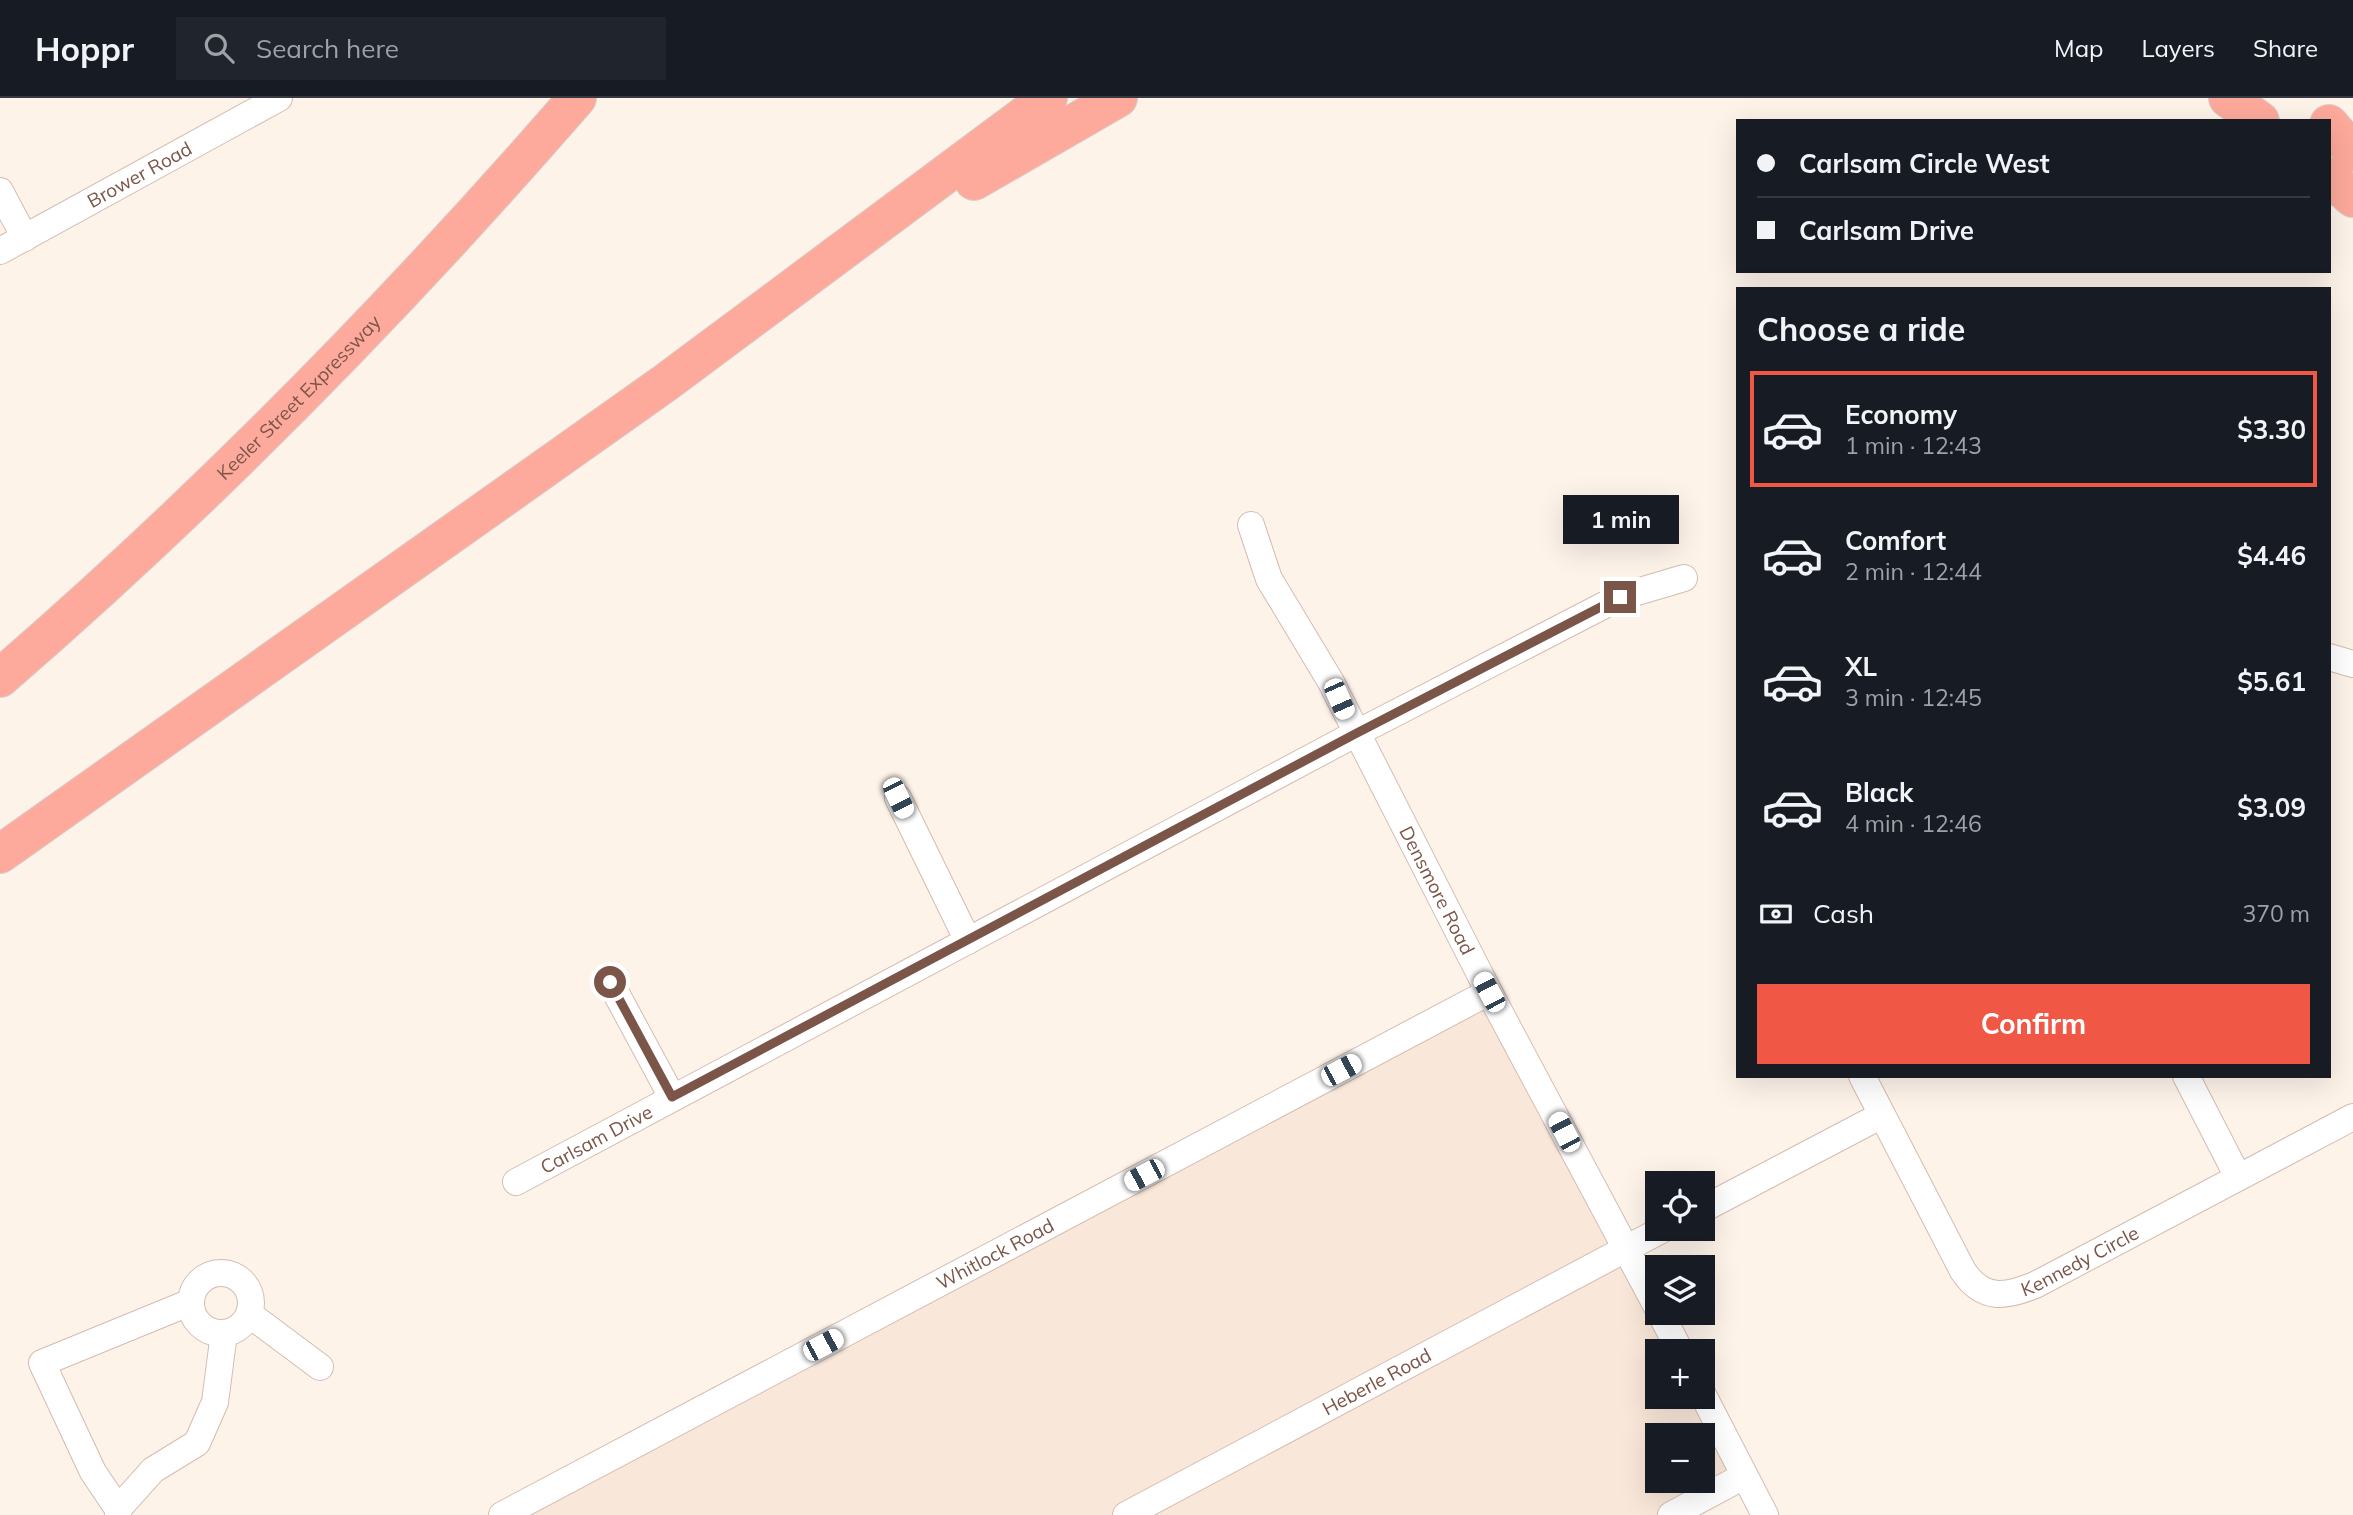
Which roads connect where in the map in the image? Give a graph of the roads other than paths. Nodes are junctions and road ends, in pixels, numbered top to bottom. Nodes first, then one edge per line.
1 (279, 98) edge
2 (578, 98) edge
3 (1048, 98) edge
4 (1118, 98) edge
5 (2228, 98) edge
6 (2307, 98) edge
7 (2257, 119) edge
8 (2325, 119) edge
9 (2331, 126) edge
10 (2353, 152) edge
11 (2331, 179) edge
12 (0, 191) edge
13 (2353, 198) edge
14 (25, 238) junction
15 (0, 251) edge
16 (665, 383) junction
17 (1251, 526) dead end
18 (1684, 578) dead end
19 (2331, 658) edge
20 (2353, 664) edge
21 (0, 678) edge
22 (1355, 734) junction
23 (898, 798) dead end
24 (0, 854) edge
25 (968, 941) junction
26 (610, 982) dead end
27 (1489, 992) junction
28 (1863, 1078) edge
29 (2187, 1078) edge
30 (672, 1097) junction
31 (1882, 1115) junction
32 (2353, 1117) edge
33 (2238, 1177) junction
34 (516, 1182) dead end
35 (1715, 1203) edge
36 (1645, 1239) edge
37 (1627, 1248) junction
38 (1645, 1283) edge
39 (191, 1302) junction
40 (249, 1314) junction
41 (224, 1333) junction
42 (320, 1367) dead end
43 (1710, 1409) edge
44 (1744, 1476) junction
45 (118, 1512) edge
46 (502, 1515) edge
47 (1126, 1515) edge
48 (1671, 1515) edge
49 (1765, 1515) edge

1 - 14 street, Brower Road
2 - 21 highway, Keeler Street Expressway
3 - 16 highway
4 - 16 highway
5 - 7 highway
6 - 8 highway
9 - 10 highway
11 - 13 highway
12 - 14 street
14 - 15 street, Brower Road
16 - 24 highway
17 - 22 street, Densmore Road
18 - 22 street, Carlsam Drive
19 - 20 street
22 - 25 street, Carlsam Drive
22 - 27 street, Densmore Road
23 - 25 street
25 - 30 street, Carlsam Drive
26 - 30 street
27 - 37 street, Densmore Road
27 - 46 street, Whitlock Road
28 - 31 street, Kennedy Circle
29 - 33 street
30 - 34 street, Carlsam Drive
31 - 33 street, Kennedy Circle
31 - 35 street
32 - 33 street, Kennedy Circle
36 - 37 street
37 - 38 street, Densmore Road
37 - 47 street, Heberle Road
39 - 40 street
39 - 41 street
39 - 45 street
40 - 41 street
40 - 42 street
41 - 45 street
43 - 44 street
44 - 48 street
44 - 49 street

